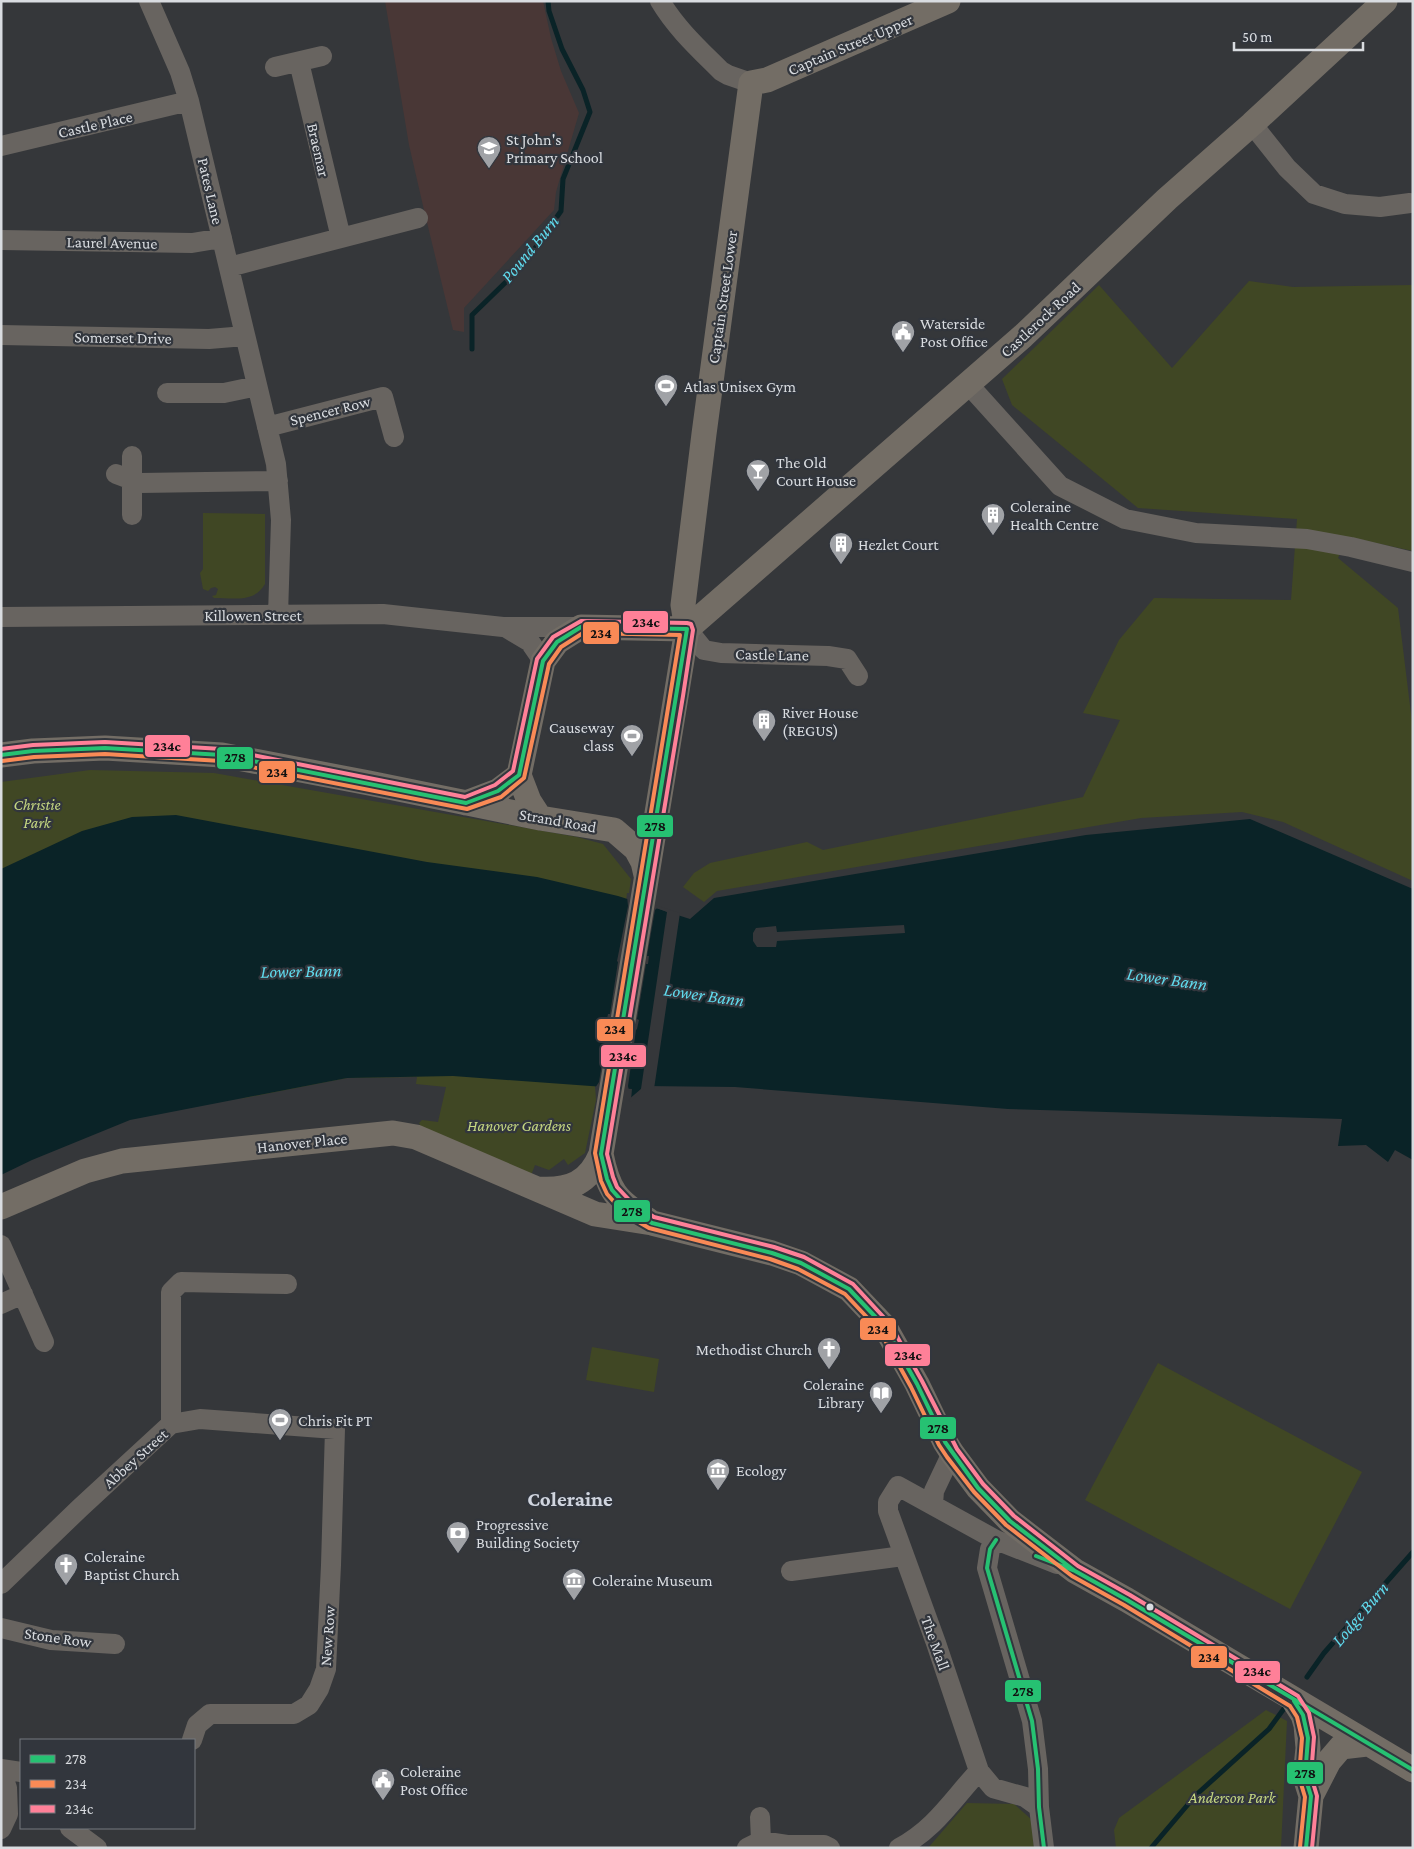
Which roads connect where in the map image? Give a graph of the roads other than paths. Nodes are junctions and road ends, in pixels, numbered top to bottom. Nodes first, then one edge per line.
1 (149, 1) edge
2 (660, 1) edge
3 (948, 1) edge
4 (1385, 1) edge
5 (322, 56) dead end
6 (299, 62) junction
7 (275, 67) dead end
8 (751, 83) junction
9 (189, 101) junction
10 (1252, 124) junction
11 (1, 146) edge
12 (1410, 203) dead end
13 (418, 218) dead end
14 (222, 238) junction
15 (341, 238) junction
16 (1, 240) edge
17 (229, 268) junction
18 (1, 335) edge
19 (245, 336) junction
20 (968, 384) junction
21 (257, 386) junction
22 (167, 393) dead end
23 (267, 427) junction
24 (394, 437) dead end
25 (132, 456) dead end
26 (124, 477) junction
27 (278, 481) junction
28 (132, 515) dead end
29 (1413, 562) edge
30 (278, 615) junction
31 (1, 617) edge
32 (503, 626) junction
33 (581, 627) junction
34 (687, 629) junction
35 (544, 661) junction
36 (858, 676) dead end
37 (1, 755) edge
38 (519, 775) junction
39 (466, 803) junction
40 (659, 811) junction
41 (540, 818) junction
42 (614, 830) junction
43 (644, 859) junction
44 (602, 1154) junction
45 (531, 1188) junction
46 (1, 1207) edge
47 (652, 1223) junction
48 (1, 1245) edge
49 (287, 1284) dead end
50 (23, 1294) junction
51 (1, 1304) edge
52 (44, 1342) dead end
53 (172, 1424) junction
54 (335, 1429) joint
55 (952, 1453) junction
56 (933, 1504) junction
57 (996, 1540) junction
58 (904, 1556) junction
59 (791, 1571) dead end
60 (1075, 1571) junction
61 (1, 1584) edge
62 (1, 1628) edge
63 (115, 1644) dead end
64 (1288, 1697) junction
65 (192, 1739) edge
66 (1367, 1744) junction
67 (1, 1770) edge
68 (1413, 1770) edge
69 (979, 1771) junction
70 (20, 1772) edge
71 (1311, 1796) junction
72 (1039, 1807) junction
73 (10, 1815) edge
74 (760, 1817) dead end
75 (71, 1829) edge
76 (754, 1844) edge
77 (97, 1848) edge
78 (830, 1848) edge
79 (899, 1848) edge
80 (1044, 1848) edge
81 (1306, 1848) edge

1 - 9 street, Pates Lane
2 - 8 street
3 - 8 main road, Captain Street Upper
4 - 10 main road, Castlerock Road
5 - 6 street
6 - 7 street
6 - 15 street, Braemar
8 - 34 main road, Captain Street Lower
9 - 11 street, Castle Place
9 - 14 street, Pates Lane
10 - 12 street
10 - 20 main road, Castlerock Road
13 - 15 street
14 - 16 street, Laurel Avenue
14 - 17 street, Pates Lane
15 - 17 street
17 - 19 street, Pates Lane
18 - 19 street, Somerset Drive
19 - 21 street, Pates Lane
20 - 29 street
20 - 34 main road, Castlerock Road
21 - 22 street
21 - 23 street, Pates Lane
23 - 24 street, Spencer Row
23 - 27 street, Pates Lane
25 - 26 street
26 - 27 street
26 - 28 street
27 - 30 street, Pates Lane
30 - 31 street, Killowen Street
30 - 32 street, Killowen Street
32 - 33 street, Killowen Street
32 - 35 street, Killowen Street
33 - 34 main road, Killowen Street
33 - 35 main road
34 - 36 street, Castle Lane
34 - 40 main road, Captain Street Lower
35 - 38 main road
37 - 39 main road, Strand Road
38 - 39 main road
38 - 41 main road
39 - 41 main road, Strand Road
40 - 42 main road
40 - 43 main road, Captain Street Lower
41 - 42 main road, Strand Road
42 - 43 main road, Strand Road
43 - 44 main road, Captain Street Lower
44 - 45 main road
44 - 47 main road
45 - 46 main road, Hanover Place
45 - 47 main road, Hanover Place
47 - 55 main road
48 - 50 street
49 - 53 street
50 - 51 street
50 - 52 street
53 - 54 street, Abbey Street
53 - 61 street, Abbey Street
54 - 65 street, New Row
55 - 56 street
55 - 60 main road
56 - 57 street
56 - 58 street, The Mall
57 - 60 street
57 - 72 street
58 - 59 street
58 - 69 street, The Mall
60 - 64 main road
62 - 63 street, Stone Row
64 - 66 main road
64 - 71 main road
66 - 68 main road
66 - 71 main road
67 - 70 street
67 - 73 street
69 - 72 street, The Mall
69 - 79 street
71 - 81 main road
72 - 80 street
74 - 76 street
75 - 77 street
76 - 78 street

